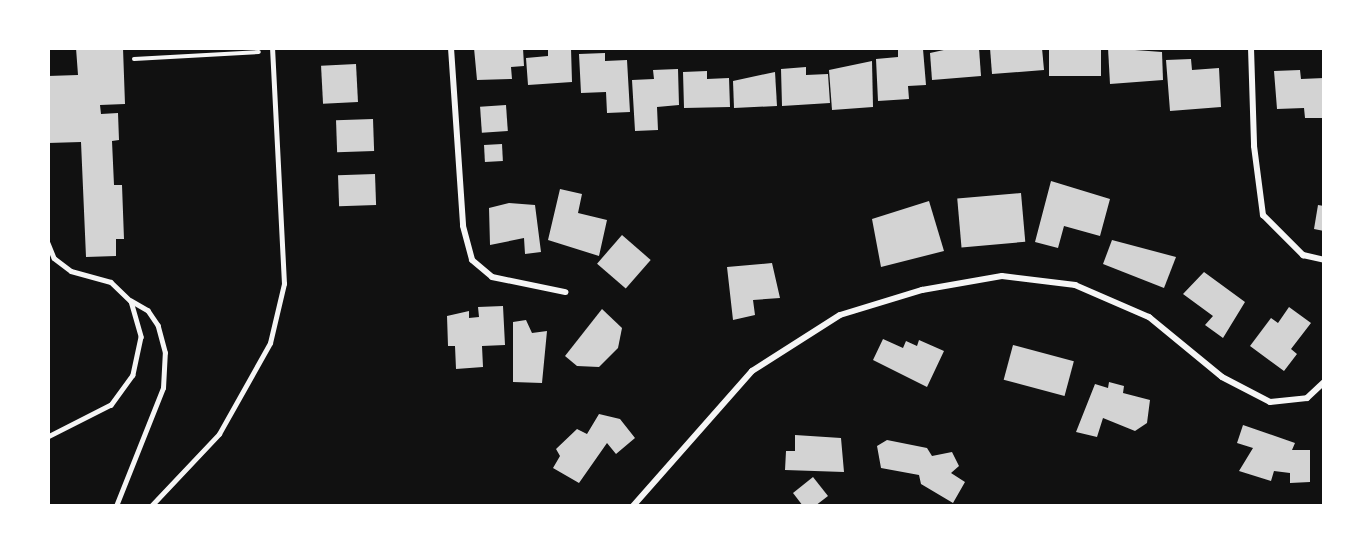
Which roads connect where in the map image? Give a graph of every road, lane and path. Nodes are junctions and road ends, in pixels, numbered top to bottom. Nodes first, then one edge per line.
1 (451, 48) edge
2 (1251, 48) edge
3 (272, 50) edge
4 (134, 59) dead end
5 (48, 243) edge
6 (1324, 260) edge
7 (565, 292) dead end
8 (131, 301) junction
9 (1324, 382) edge
10 (48, 437) edge
11 (116, 506) edge
12 (151, 506) edge
13 (633, 506) edge

1 - 7 street
2 - 6 street
3 - 4 path
3 - 12 lane
5 - 8 lane
8 - 10 lane
8 - 11 lane
9 - 13 street

